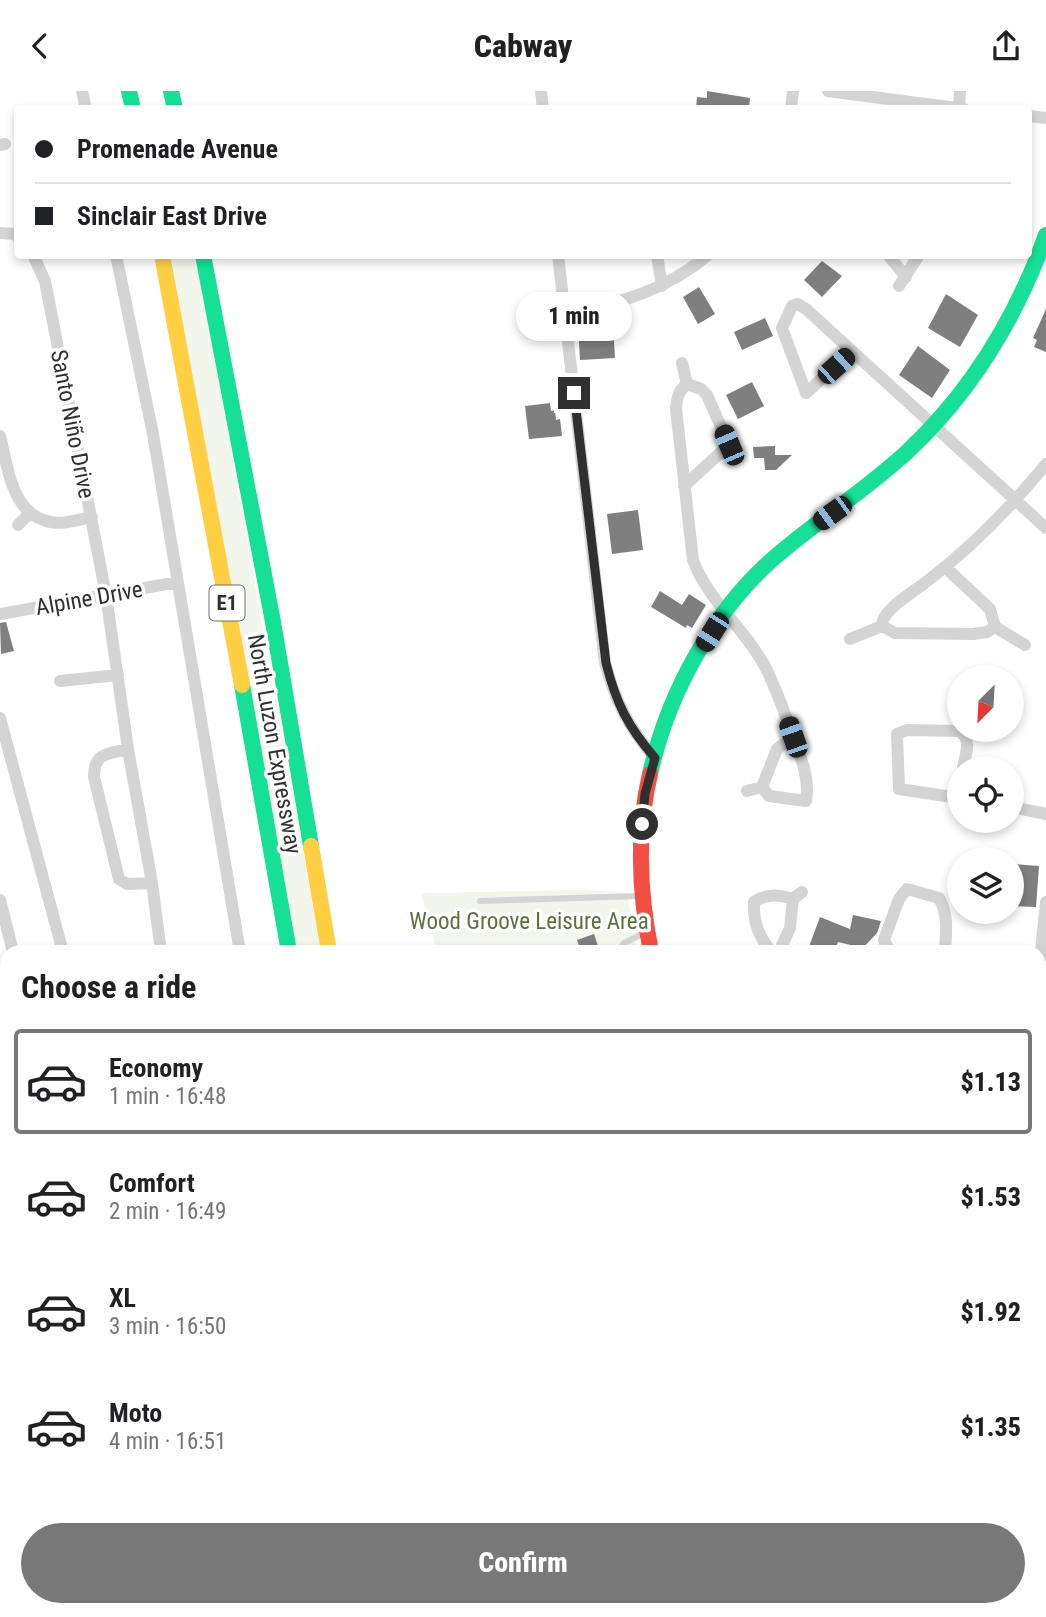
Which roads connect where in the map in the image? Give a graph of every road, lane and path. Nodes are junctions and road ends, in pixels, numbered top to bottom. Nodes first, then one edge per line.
1 (828, 91) edge
2 (938, 105) edge
3 (1046, 235) edge
4 (35, 259) edge
5 (117, 259) edge
6 (163, 259) edge
7 (204, 259) edge
8 (558, 259) edge
9 (658, 259) edge
10 (702, 259) edge
11 (890, 259) edge
12 (916, 259) edge
13 (662, 286) junction
14 (564, 312) junction
15 (851, 352) junction
16 (682, 363) dead end
17 (687, 384) junction
18 (933, 426) junction
19 (0, 436) edge
20 (1046, 464) edge
21 (684, 486) junction
22 (1016, 501) junction
23 (29, 514) junction
24 (92, 517) junction
25 (18, 525) dead end
26 (1046, 529) edge
27 (946, 568) junction
28 (178, 582) junction
29 (106, 595) junction
30 (724, 613) junction
31 (0, 614) edge
32 (882, 626) junction
33 (995, 627) junction
34 (850, 639) dead end
35 (1025, 645) dead end
36 (118, 675) junction
37 (60, 681) dead end
38 (0, 718) edge
39 (793, 737) junction
40 (128, 749) junction
41 (965, 756) edge
42 (655, 758) junction
43 (762, 787) junction
44 (747, 791) dead end
45 (947, 795) edge
46 (1024, 809) edge
47 (1046, 814) edge
48 (152, 883) junction
49 (642, 896) junction
50 (481, 901) dead end
51 (1046, 902) edge
52 (1, 907) edge
53 (646, 932) junction
54 (11, 945) edge
55 (60, 945) edge
56 (160, 945) edge
57 (239, 945) edge
58 (288, 945) edge
59 (328, 945) edge
60 (623, 945) edge
61 (649, 945) edge
62 (766, 945) edge
63 (782, 945) edge
64 (886, 945) edge
65 (945, 945) edge
66 (1042, 945) edge

1 - 2 street
3 - 18 main road
4 - 24 street, Santo Niño Drive
5 - 28 street
6 - 58 main road, North Luzon Expressway / E1
7 - 59 main road, North Luzon Expressway / E1
8 - 14 street
9 - 13 street
10 - 13 street
11 - 12 street
13 - 14 street
14 - 42 street
15 - 15 street
15 - 18 street
16 - 17 street
17 - 21 street
17 - 21 street
18 - 22 street
18 - 30 main road
19 - 23 street
20 - 22 street
21 - 30 street
22 - 26 street
22 - 27 street
23 - 24 street
23 - 25 street
24 - 29 street, Santo Niño Drive
27 - 32 street
27 - 33 street
28 - 29 street, Alpine Drive
28 - 57 street
29 - 31 street, Alpine Drive
29 - 36 street, Santo Niño Drive
30 - 39 street
30 - 42 main road
32 - 33 street
32 - 34 street
33 - 35 street
36 - 37 street
36 - 40 street, Santo Niño Drive
38 - 55 street
39 - 43 street
39 - 43 street
40 - 48 street, Santo Niño Drive
40 - 48 street
41 - 45 street
42 - 49 main road
43 - 44 street
46 - 47 street
48 - 56 street, Santo Niño Drive
49 - 50 lane
49 - 53 main road
51 - 66 street
52 - 54 street
53 - 60 lane
53 - 61 main road
62 - 63 street
64 - 65 street

